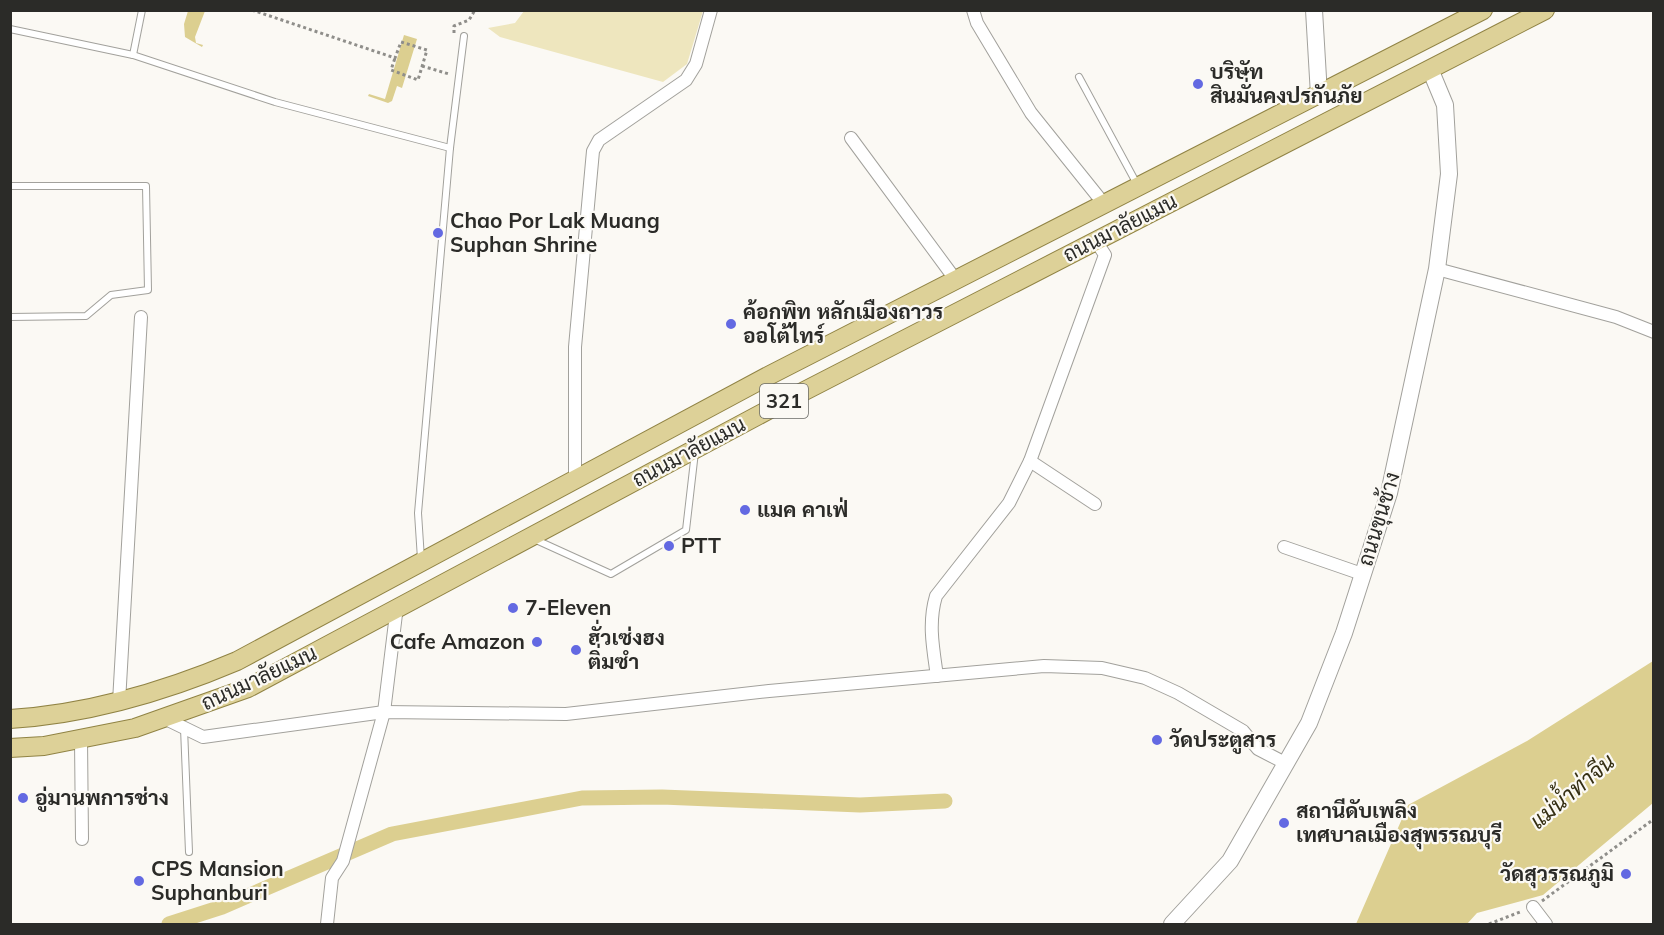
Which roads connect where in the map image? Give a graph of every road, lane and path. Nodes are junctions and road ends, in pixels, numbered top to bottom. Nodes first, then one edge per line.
1 (142, 10) edge
2 (252, 10) edge
3 (475, 10) edge
4 (711, 10) edge
5 (972, 10) edge
6 (1314, 10) edge
7 (1483, 10) edge
8 (1545, 10) edge
9 (469, 20) dead end
10 (10, 29) edge
11 (464, 36) dead end
12 (133, 55) junction
13 (395, 58) junction
14 (422, 66) junction
15 (1430, 69) junction
16 (450, 74) dead end
17 (1079, 77) dead end
18 (1319, 95) junction
19 (851, 138) dead end
20 (450, 148) junction
21 (10, 186) edge
22 (1139, 186) junction
23 (1104, 204) junction
24 (1096, 241) junction
25 (1437, 269) junction
26 (955, 279) junction
27 (10, 316) edge
28 (141, 317) dead end
29 (1653, 332) edge
30 (770, 375) junction
31 (785, 401) junction
32 (695, 448) junction
33 (1029, 461) junction
34 (575, 480) junction
35 (1095, 504) dead end
36 (528, 537) junction
37 (1284, 547) dead end
38 (422, 563) junction
39 (1362, 574) junction
40 (434, 588) junction
41 (397, 606) junction
42 (937, 676) junction
43 (119, 702) junction
44 (384, 712) junction
45 (166, 718) junction
46 (10, 720) edge
47 (184, 728) junction
48 (81, 739) junction
49 (10, 748) edge
50 (1287, 764) junction
51 (1653, 819) edge
52 (82, 839) dead end
53 (189, 852) dead end
54 (1533, 907) junction
55 (327, 924) edge
56 (1172, 924) edge
57 (1489, 924) edge
58 (1546, 924) edge

1 - 12 lane
2 - 13 path
3 - 9 path
4 - 34 street
5 - 23 street
6 - 18 main road
7 - 18 main road, ถนนมาลัยแมน / 321
8 - 15 main road, ถนนมาลัยแมน / 321
10 - 12 lane
11 - 20 lane
12 - 20 lane
13 - 14 path
13 - 14 path
14 - 16 path
15 - 24 main road, ถนนมาลัยแมน / 321
15 - 25 main road, ถนนขุนช้าง
17 - 22 lane
18 - 22 main road, ถนนมาลัยแมน / 321
19 - 26 street
20 - 38 lane
21 - 27 lane
22 - 23 main road, ถนนมาลัยแมน / 321
23 - 26 main road, ถนนมาลัยแมน / 321
24 - 31 main road, ถนนมาลัยแมน / 321
24 - 33 street
25 - 29 street
25 - 39 main road, ถนนขุนช้าง
26 - 30 main road, ถนนมาลัยแมน / 321
28 - 43 street
30 - 31 main road
30 - 34 main road, ถนนมาลัยแมน / 321
31 - 32 main road, ถนนมาลัยแมน / 321
32 - 36 main road, ถนนมาลัยแมน / 321
32 - 36 lane
33 - 35 street
33 - 42 street
34 - 38 main road, ถนนมาลัยแมน / 321
36 - 40 main road, ถนนมาลัยแมน / 321
37 - 39 street
38 - 40 main road
38 - 43 main road, ถนนมาลัยแมน / 321
39 - 50 main road, ถนนขุนช้าง
40 - 41 main road, ถนนมาลัยแมน / 321
41 - 44 street
41 - 45 main road, ถนนมาลัยแมน / 321
42 - 44 street
42 - 50 street
43 - 46 main road, ถนนมาลัยแมน / 321
44 - 47 street
44 - 55 street
45 - 47 street
45 - 48 main road, ถนนมาลัยแมน / 321
47 - 53 lane
48 - 49 main road, ถนนมาลัยแมน / 321
48 - 52 street
50 - 56 main road, ถนนขุนช้าง
51 - 54 path
54 - 57 path
54 - 58 street

